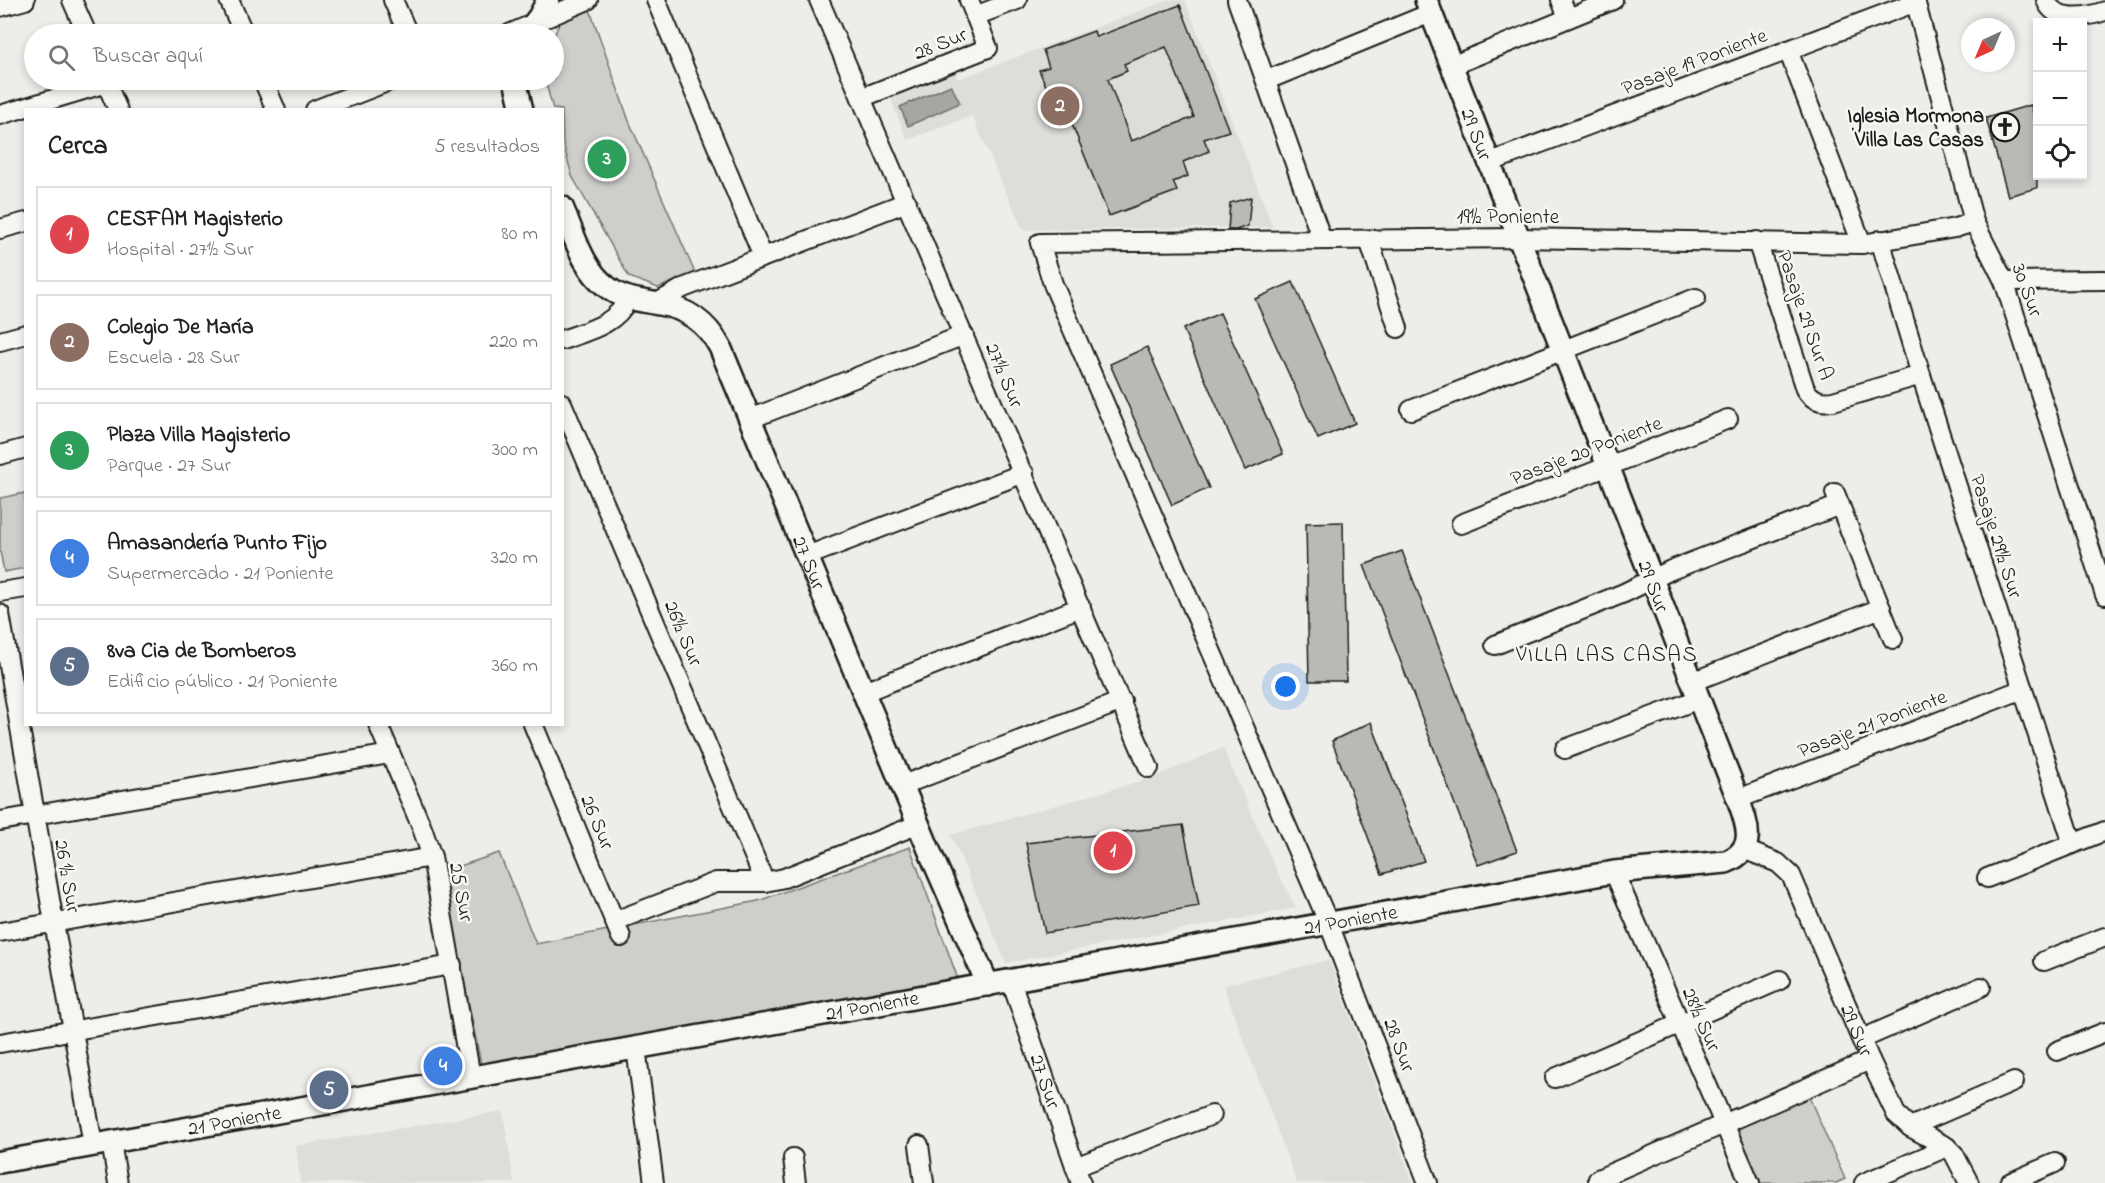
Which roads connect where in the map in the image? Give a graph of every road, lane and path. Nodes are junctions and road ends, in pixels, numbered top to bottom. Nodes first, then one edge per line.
1 (25, 0) edge
2 (72, 0) edge
3 (230, 0) edge
4 (393, 0) edge
5 (548, 0) edge
6 (588, 0) edge
7 (656, 0) edge
8 (819, 0) edge
9 (1017, 0) edge
10 (1237, 0) edge
11 (1561, 0) edge
12 (1613, 0) edge
13 (2046, 0) edge
14 (1916, 1) edge
15 (0, 7) edge
16 (1428, 7) edge
17 (972, 8) edge
18 (2105, 11) edge
19 (1568, 18) junction
20 (83, 24) edge
21 (240, 24) edge
22 (404, 24) edge
23 (533, 24) edge
24 (541, 24) edge
25 (1788, 50) junction
26 (1451, 66) junction
27 (1267, 80) junction
28 (78, 90) edge
29 (110, 90) edge
30 (267, 90) edge
31 (366, 90) edge
32 (517, 90) edge
33 (861, 98) junction
34 (117, 108) edge
35 (275, 108) edge
36 (320, 108) edge
37 (522, 108) edge
38 (0, 115) edge
39 (1488, 163) junction
40 (906, 202) junction
41 (564, 212) edge
42 (1974, 222) junction
43 (24, 223) edge
44 (0, 230) edge
45 (1517, 238) junction
46 (1322, 240) junction
47 (1369, 240) junction
48 (1880, 240) junction
49 (1757, 241) junction
50 (1040, 243) joint
51 (1862, 244) junction
52 (763, 257) junction
53 (2105, 279) edge
54 (2004, 281) junction
55 (1696, 298) dead end
56 (628, 299) junction
57 (657, 303) junction
58 (1398, 328) dead end
59 (24, 335) edge
60 (964, 335) junction
61 (564, 339) edge
62 (0, 342) edge
63 (1562, 351) junction
64 (1921, 375) junction
65 (564, 408) edge
66 (1411, 410) dead end
67 (750, 419) junction
68 (1728, 419) dead end
69 (24, 449) edge
70 (0, 455) edge
71 (1607, 466) junction
72 (1023, 473) junction
73 (1461, 524) dead end
74 (807, 556) junction
75 (1652, 579) junction
76 (24, 588) edge
77 (0, 592) edge
78 (2105, 595) edge
79 (1081, 607) junction
80 (1881, 608) junction
81 (0, 615) edge
82 (1893, 639) dead end
83 (1495, 645) dead end
84 (2022, 689) junction
85 (1695, 691) junction
86 (864, 692) junction
87 (1122, 701) junction
88 (14, 707) edge
89 (379, 726) edge
90 (534, 726) edge
91 (1565, 748) dead end
92 (390, 754) junction
93 (1149, 768) dead end
94 (903, 785) junction
95 (1738, 799) junction
96 (34, 815) junction
97 (0, 821) edge
98 (919, 824) junction
99 (2105, 831) edge
100 (2073, 844) junction
101 (1743, 849) junction
102 (432, 857) junction
103 (1614, 872) junction
104 (1987, 878) dead end
105 (765, 882) junction
106 (53, 923) junction
107 (1329, 924) junction
108 (0, 932) edge
109 (2105, 937) edge
110 (2044, 961) dead end
111 (453, 966) junction
112 (1780, 980) dead end
113 (1011, 981) junction
114 (988, 985) junction
115 (1981, 987) dead end
116 (1680, 1023) junction
117 (73, 1031) junction
118 (2105, 1032) edge
119 (1862, 1039) junction
120 (0, 1043) edge
121 (636, 1048) junction
122 (2057, 1051) dead end
123 (1870, 1060) junction
124 (471, 1077) junction
125 (1554, 1078) dead end
126 (2014, 1082) dead end
127 (1212, 1115) dead end
128 (1724, 1124) junction
129 (1910, 1127) junction
130 (102, 1144) junction
131 (919, 1145) dead end
132 (1947, 1146) junction
133 (792, 1158) dead end
134 (0, 1162) edge
135 (2055, 1163) dead end
136 (1078, 1175) edge
137 (1598, 1179) dead end
138 (118, 1183) edge
139 (654, 1183) edge
140 (796, 1183) edge
141 (924, 1183) edge
142 (1428, 1183) edge
143 (1750, 1183) edge
144 (1864, 1183) edge
145 (1969, 1183) edge
146 (2009, 1183) edge

1 - 15 street
2 - 20 street
3 - 21 street
4 - 22 street
5 - 23 street
6 - 24 street
7 - 52 street
8 - 33 street, 27½ Sur
9 - 17 street
10 - 27 street
11 - 19 street
12 - 19 street
13 - 18 street
14 - 25 street, Pasaje 19 Poniente
14 - 42 street, 30 Sur
16 - 26 street, 29 Sur
16 - 27 street
17 - 33 street, 28 Sur
19 - 26 street
25 - 39 street, Pasaje 19 Poniente
25 - 51 street
26 - 39 street, 29 Sur
27 - 46 street
28 - 38 street
29 - 34 street
30 - 35 street
31 - 36 street
32 - 37 street
33 - 40 street, 27½ Sur
39 - 45 street, 29 Sur
40 - 52 street
40 - 60 street, 27½ Sur
41 - 56 street, 27 Sur
42 - 48 street, 19½ Poniente
42 - 54 street, 30 Sur
43 - 44 street
45 - 47 street, 19½ Poniente
45 - 49 street, 19½ Poniente
45 - 63 street, 29 Sur
46 - 47 street, 19½ Poniente
46 - 50 street, 19½ Poniente
47 - 58 street
48 - 51 street, 19½ Poniente
48 - 64 street, Pasaje 29½ Sur
49 - 51 street, 19½ Poniente
49 - 64 street, Pasaje 29 Sur A
50 - 107 street, 28 Sur
52 - 57 street
53 - 54 street
54 - 78 street, 30 Sur
55 - 63 street
56 - 57 street, 27 Sur
56 - 61 street
57 - 67 street, 27 Sur
59 - 62 street
60 - 67 street
60 - 72 street, 27½ Sur
63 - 66 street
63 - 71 street, 29 Sur
64 - 84 street, Pasaje 29½ Sur
65 - 105 street, 26½ Sur
67 - 74 street, 27 Sur
68 - 71 street, Pasaje 20 Poniente
69 - 70 street
71 - 73 street, Pasaje 20 Poniente
71 - 75 street, 29 Sur
72 - 74 street
72 - 79 street, 27½ Sur
74 - 86 street, 27 Sur
75 - 80 street
75 - 83 street
75 - 85 street, 29 Sur
76 - 77 street
79 - 86 street
79 - 87 street, 27½ Sur
80 - 82 street
80 - 85 street
81 - 88 street, 26 ½ Sur
84 - 95 street, Pasaje 21 Poniente
84 - 100 street, Pasaje 29½ Sur
85 - 91 street
85 - 95 street, 29 Sur
86 - 94 street, 27 Sur
87 - 93 street, 27½ Sur
87 - 94 street
88 - 96 street, 26 ½ Sur
89 - 92 street, 25 Sur
90 - 105 street, 26 Sur
92 - 96 street
92 - 102 street, 25 Sur
94 - 98 street, 27 Sur
95 - 101 street, 29 Sur
96 - 97 street
96 - 106 street, 26 ½ Sur
98 - 105 street
98 - 114 street, 27 Sur
99 - 100 street
100 - 104 street
101 - 103 street, 21 Poniente
101 - 119 street, 29 Sur
102 - 106 street
102 - 111 street, 25 Sur
103 - 107 street, 21 Poniente
103 - 116 street, 28½ Sur
106 - 108 street
106 - 117 street, 26 ½ Sur
107 - 113 street, 21 Poniente
107 - 142 street, 28 Sur
109 - 110 street
111 - 117 street
111 - 124 street, 25 Sur
112 - 116 street
113 - 114 street, 21 Poniente
113 - 136 street, 27 Sur
114 - 121 street, 21 Poniente
115 - 119 street
116 - 125 street
116 - 128 street, 28½ Sur
117 - 120 street
117 - 130 street, 26 ½ Sur
118 - 122 street
119 - 123 street, 29 Sur
121 - 124 street, 21 Poniente
121 - 139 street
123 - 128 street
123 - 129 street, 29 Sur
124 - 130 street, 21 Poniente
126 - 129 street
127 - 136 street
128 - 137 street
128 - 143 street, 28½ Sur
129 - 132 street, 29 Sur
130 - 134 street, 21 Poniente
130 - 138 street, 26 ½ Sur
131 - 141 street
132 - 144 street
132 - 145 street
133 - 140 street
135 - 146 street

